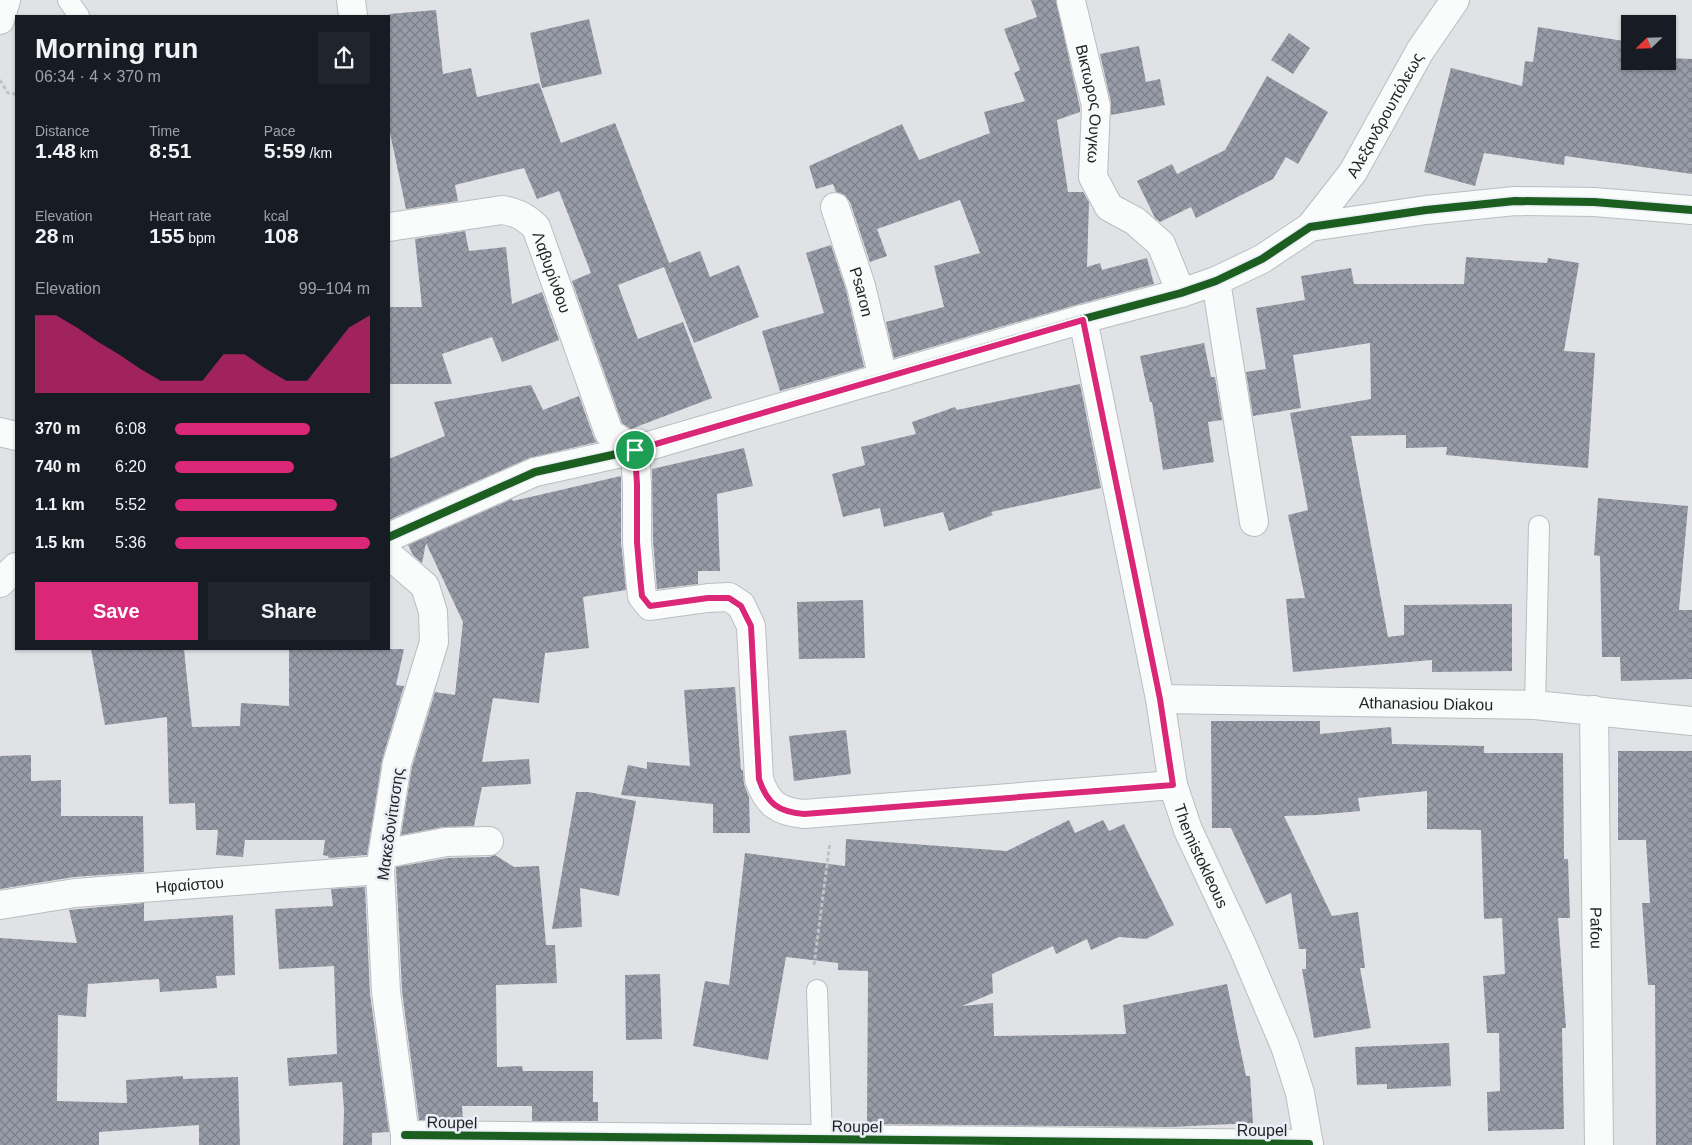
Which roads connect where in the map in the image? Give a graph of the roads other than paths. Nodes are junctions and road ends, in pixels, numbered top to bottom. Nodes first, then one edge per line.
1 (6, 0) edge
2 (68, 0) edge
3 (351, 0) edge
4 (1455, 0) edge
5 (1070, 1) edge
6 (78, 15) edge
7 (353, 15) edge
8 (0, 20) edge
9 (835, 207) dead end
10 (1692, 210) edge
11 (390, 227) edge
12 (1310, 227) junction
13 (1216, 281) junction
14 (1180, 293) junction
15 (1083, 320) junction
16 (883, 378) junction
17 (0, 432) edge
18 (15, 436) edge
19 (635, 450) junction
20 (1254, 522) dead end
21 (1539, 526) dead end
22 (390, 536) edge
23 (390, 557) edge
24 (15, 568) edge
25 (0, 583) edge
26 (1160, 699) junction
27 (1535, 706) junction
28 (1594, 710) junction
29 (1692, 721) edge
30 (1173, 785) junction
31 (489, 841) dead end
32 (381, 862) junction
33 (0, 904) edge
34 (817, 990) road end
35 (822, 1139) junction
36 (405, 1140) edge
37 (734, 1142) edge
38 (1014, 1143) edge
39 (1309, 1144) edge
40 (1599, 1145) edge

1 - 8 street
2 - 6 lane
3 - 7 street
4 - 12 street, Αλεξανδρουπόλεως
5 - 14 street, Βικτωρος Ουγκω
9 - 16 street, Psaron
10 - 12 street
11 - 19 street, Λαβυρίνθου
12 - 13 street
13 - 14 street
13 - 20 street
14 - 15 street
15 - 16 street
15 - 26 street, Themistokleous
16 - 19 street
17 - 18 street
19 - 22 street
19 - 30 street
21 - 27 lane
23 - 32 street, Μακεδονίτισσης
24 - 25 street
26 - 27 street, Athanasiou Diakou
26 - 30 street, Themistokleous
27 - 28 street, Athanasiou Diakou
28 - 29 street, Athanasiou Diakou
28 - 40 street, Pafou
30 - 39 street, Themistokleous
31 - 32 street, Ηφαίστου
32 - 33 street, Ηφαίστου
32 - 36 street, Μακεδονίτισσης
34 - 35 lane
35 - 37 street, Roupel
35 - 38 street, Roupel
36 - 37 street, Roupel
38 - 39 street, Roupel

